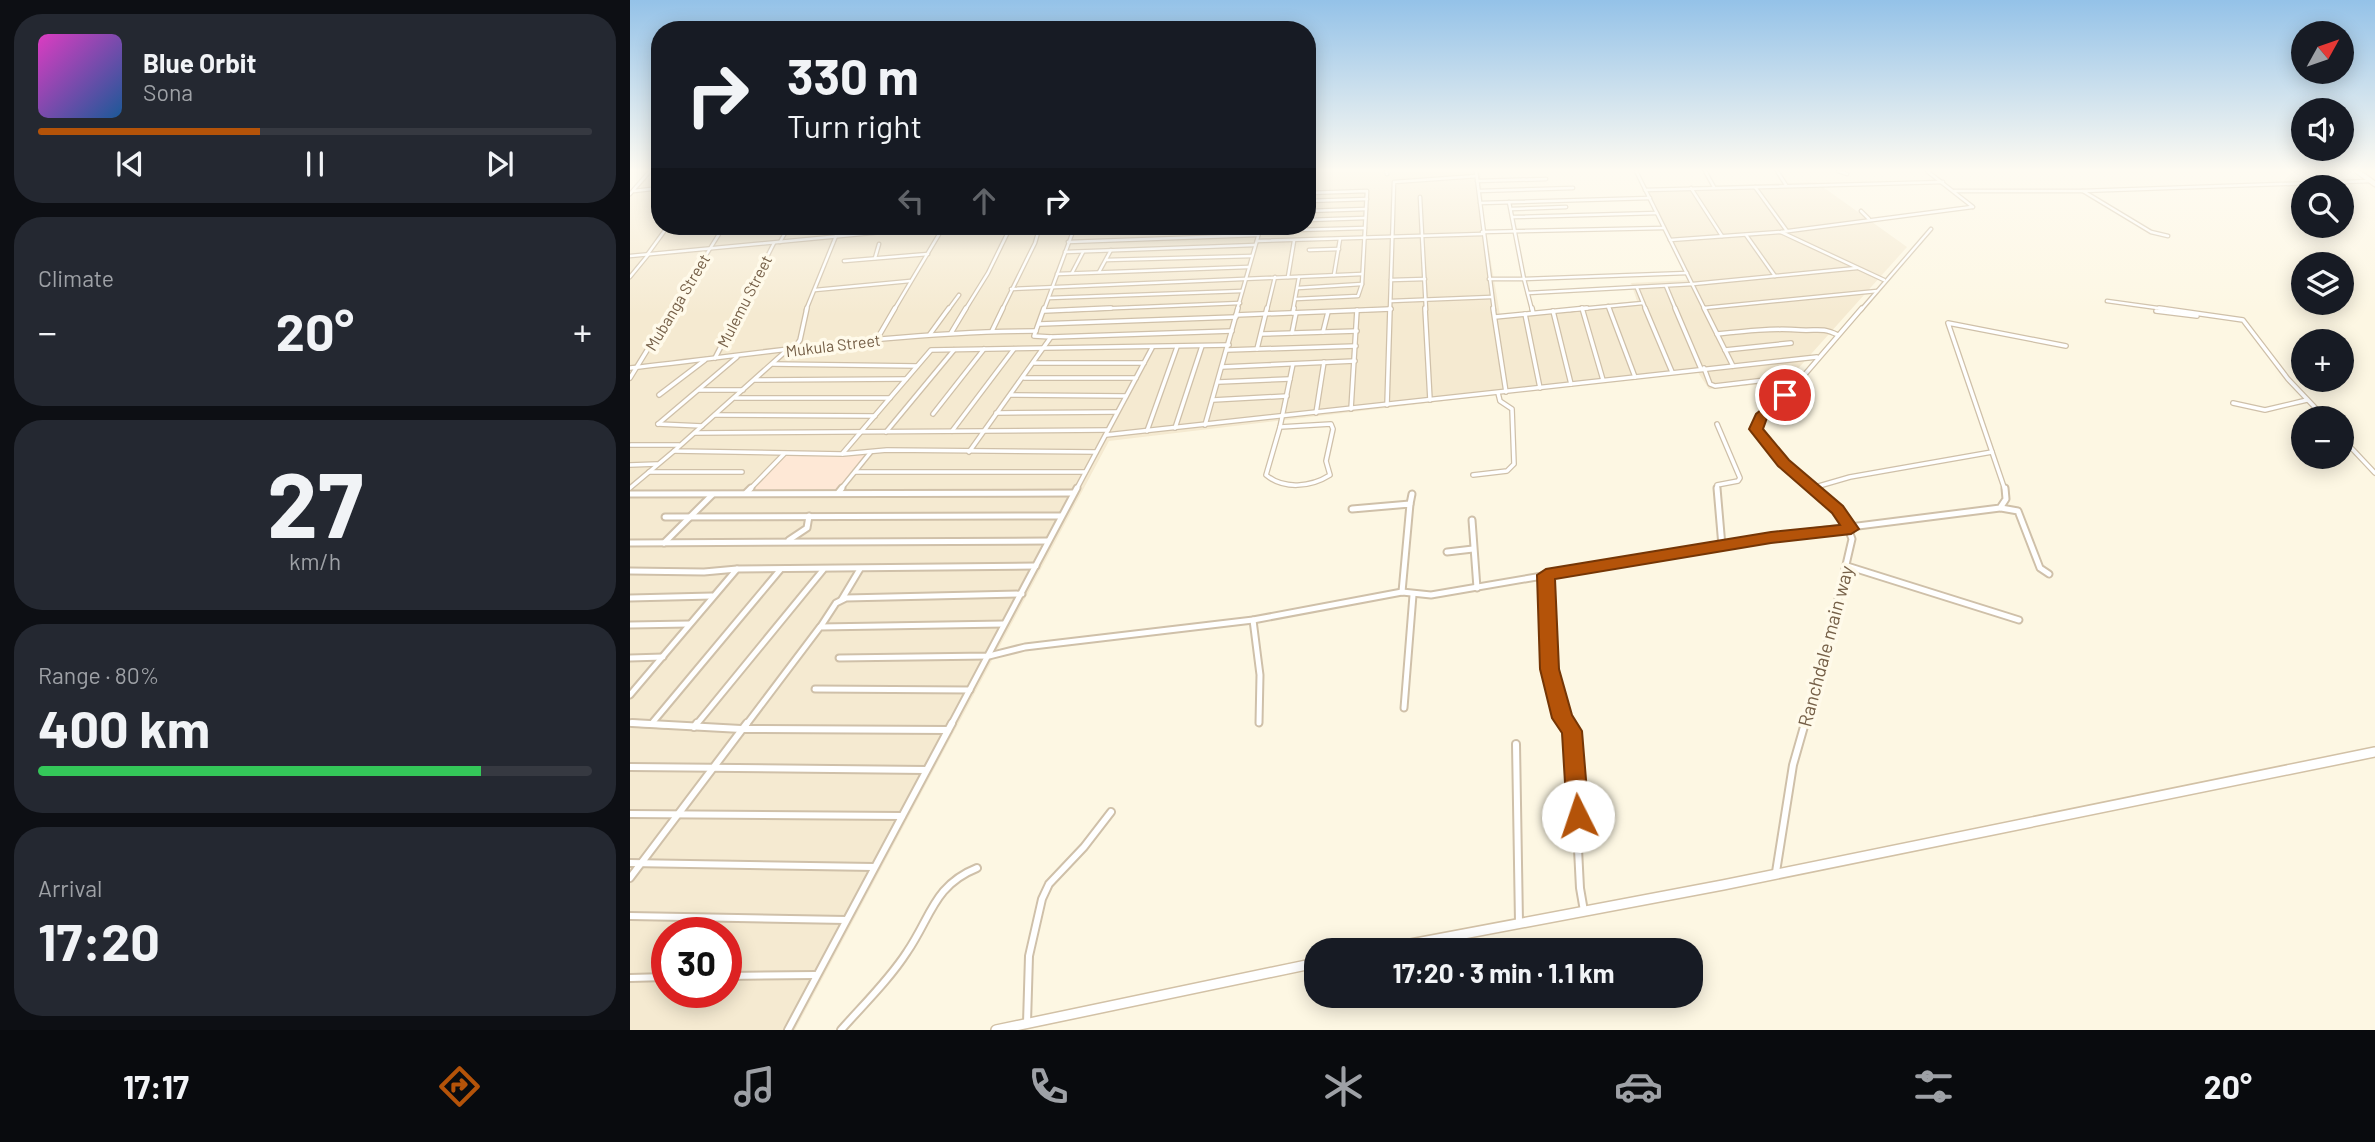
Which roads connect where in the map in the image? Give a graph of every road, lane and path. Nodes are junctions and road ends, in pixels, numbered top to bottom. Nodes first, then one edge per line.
1 (1334, 219) edge
2 (1365, 219) edge
3 (1392, 219) edge
4 (1421, 219) edge
5 (1481, 219) edge
6 (1513, 219) edge
7 (1660, 219) edge
8 (1711, 219) edge
9 (1778, 219) edge
10 (1869, 219) edge
11 (2129, 219) edge
12 (1316, 220) edge
13 (1365, 228) junction
14 (1664, 228) junction
15 (1316, 229) edge
16 (1931, 230) dead end
17 (1516, 231) junction
18 (1787, 231) junction
19 (1781, 232) junction
20 (1482, 233) junction
21 (1746, 234) junction
22 (663, 235) edge
23 (717, 235) edge
24 (784, 235) edge
25 (845, 235) edge
26 (939, 235) edge
27 (1006, 235) edge
28 (1037, 235) edge
29 (1071, 235) edge
30 (1190, 235) edge
31 (1258, 235) edge
32 (836, 236) junction
33 (1422, 236) junction
34 (1722, 236) junction
35 (2168, 236) dead end
36 (1391, 237) junction
37 (1365, 238) junction
38 (1340, 239) junction
39 (1670, 240) junction
40 (1294, 241) junction
41 (774, 242) junction
42 (780, 242) junction
43 (1068, 242) junction
44 (1256, 243) junction
45 (879, 244) dead end
46 (708, 248) junction
47 (1339, 249) junction
48 (1111, 250) junction
49 (1309, 250) dead end
50 (1065, 251) junction
51 (1084, 251) junction
52 (928, 254) junction
53 (647, 255) junction
54 (630, 256) edge
55 (1252, 256) junction
56 (875, 258) junction
57 (1106, 260) junction
58 (844, 261) dead end
59 (1248, 267) junction
60 (1857, 268) junction
61 (1099, 272) junction
62 (1072, 273) junction
63 (1687, 273) junction
64 (1058, 274) junction
65 (1362, 274) junction
66 (1334, 275) junction
67 (1299, 276) junction
68 (1775, 276) junction
69 (630, 277) edge
70 (1275, 277) junction
71 (1288, 277) junction
72 (1246, 278) junction
73 (1425, 279) junction
74 (1489, 279) junction
75 (1524, 279) junction
76 (910, 281) junction
77 (1391, 281) junction
78 (1884, 281) junction
79 (1362, 284) junction
80 (1693, 284) junction
81 (1054, 286) junction
82 (1666, 286) junction
83 (1298, 288) junction
84 (1637, 288) junction
85 (1011, 289) junction
86 (814, 290) junction
87 (1242, 291) junction
88 (1877, 291) junction
89 (1528, 293) junction
90 (959, 295) dead end
91 (1491, 297) junction
92 (1049, 298) junction
93 (1296, 299) junction
94 (1426, 300) junction
95 (1391, 301) junction
96 (2107, 301) dead end
97 (1240, 303) junction
98 (1643, 303) junction
99 (1608, 306) junction
100 (1704, 308) junction
101 (1391, 309) junction
102 (1582, 309) junction
103 (1357, 310) junction
104 (1044, 311) junction
105 (1553, 311) junction
106 (2156, 311) dead end
107 (1328, 312) junction
108 (1295, 313) junction
109 (1533, 313) junction
110 (1265, 314) junction
111 (1525, 314) junction
112 (1236, 316) junction
113 (1495, 317) junction
114 (1040, 324) junction
115 (2247, 324) junction
116 (992, 331) junction
117 (1036, 331) junction
118 (1232, 331) junction
119 (1357, 331) junction
120 (1323, 332) junction
121 (1292, 333) junction
122 (951, 334) junction
123 (1261, 334) junction
124 (1717, 334) junction
125 (930, 335) junction
126 (1838, 335) junction
127 (1051, 337) junction
128 (877, 340) junction
129 (1791, 343) dead end
130 (1202, 346) junction
131 (1356, 346) junction
132 (2066, 346) dead end
133 (1177, 347) junction
134 (984, 348) junction
135 (1014, 348) junction
136 (1044, 348) junction
137 (1152, 348) junction
138 (1228, 348) junction
139 (1257, 349) junction
140 (792, 350) junction
141 (955, 350) junction
142 (1725, 350) junction
143 (786, 351) junction
144 (738, 356) junction
145 (1818, 357) junction
146 (714, 358) junction
147 (706, 360) junction
148 (1355, 361) junction
149 (1324, 362) junction
150 (1033, 363) junction
151 (1144, 363) junction
152 (773, 364) junction
153 (1293, 364) junction
154 (917, 366) junction
155 (1733, 366) junction
156 (637, 367) junction
157 (1222, 367) junction
158 (630, 368) edge
159 (1703, 369) junction
160 (1672, 372) junction
161 (1024, 377) junction
162 (1635, 377) junction
163 (1136, 378) junction
164 (630, 379) edge
165 (907, 379) junction
166 (1290, 379) junction
167 (755, 380) junction
168 (1603, 380) junction
169 (1799, 380) junction
170 (1219, 382) junction
171 (1571, 384) junction
172 (1540, 388) junction
173 (698, 390) junction
174 (744, 390) junction
175 (1506, 392) junction
176 (1497, 393) junction
177 (659, 395) dead end
178 (1010, 395) junction
179 (1126, 396) junction
180 (1287, 396) junction
181 (734, 398) junction
182 (890, 398) junction
183 (1213, 400) junction
184 (1430, 400) junction
185 (2308, 400) junction
186 (2233, 403) dead end
187 (1387, 405) junction
188 (2314, 406) edge
189 (1351, 409) junction
190 (1117, 412) junction
191 (1316, 413) junction
192 (933, 414) dead end
193 (995, 414) junction
194 (715, 415) junction
195 (875, 416) junction
196 (1283, 416) junction
197 (1717, 424) dead end
198 (1205, 425) junction
199 (702, 426) junction
200 (1280, 427) junction
201 (1175, 428) junction
202 (952, 431) junction
203 (983, 431) junction
204 (1147, 431) junction
205 (886, 432) junction
206 (694, 433) junction
207 (860, 433) junction
208 (1106, 433) junction
209 (631, 445) edge
210 (680, 445) junction
211 (674, 451) junction
212 (2354, 451) edge
213 (871, 452) junction
214 (969, 452) junction
215 (1096, 452) junction
216 (1992, 452) junction
217 (784, 453) junction
218 (842, 454) junction
219 (658, 464) junction
220 (630, 465) edge
221 (649, 472) junction
222 (742, 472) dead end
223 (855, 472) junction
224 (1085, 472) junction
225 (2375, 473) edge
226 (1473, 475) dead end
227 (630, 488) edge
228 (1812, 488) junction
229 (747, 493) junction
230 (1074, 493) junction
231 (630, 494) edge
232 (838, 494) junction
233 (1412, 494) dead end
234 (712, 495) junction
235 (1410, 504) junction
236 (2000, 508) junction
237 (1352, 509) dead end
238 (691, 516) junction
239 (809, 516) junction
240 (1061, 516) junction
241 (665, 517) dead end
242 (1472, 520) dead end
243 (1851, 529) junction
244 (788, 541) junction
245 (1048, 541) junction
246 (630, 543) edge
247 (663, 543) junction
248 (1721, 546) junction
249 (1474, 549) junction
250 (1447, 552) dead end
251 (1036, 566) junction
252 (1847, 566) junction
253 (861, 568) junction
254 (737, 569) junction
255 (780, 570) junction
256 (823, 570) junction
257 (630, 571) edge
258 (2049, 574) dead end
259 (1546, 575) junction
260 (1476, 588) junction
261 (1402, 592) junction
262 (1021, 594) junction
263 (1413, 595) junction
264 (713, 596) junction
265 (630, 597) edge
266 (842, 599) junction
267 (1253, 620) junction
268 (2019, 620) dead end
269 (690, 624) junction
270 (1004, 624) junction
271 (630, 625) edge
272 (820, 627) junction
273 (989, 656) junction
274 (663, 657) junction
275 (630, 658) edge
276 (839, 658) dead end
277 (815, 689) dead end
278 (970, 691) junction
279 (631, 693) edge
280 (1404, 708) dead end
281 (630, 723) edge
282 (653, 723) junction
283 (1259, 723) dead end
284 (694, 727) junction
285 (741, 729) junction
286 (948, 730) junction
287 (1516, 744) dead end
288 (2375, 752) edge
289 (630, 767) edge
290 (712, 768) junction
291 (926, 770) junction
292 (679, 813) junction
293 (1111, 813) dead end
294 (630, 814) edge
295 (902, 816) junction
296 (630, 863) edge
297 (643, 863) junction
298 (875, 867) junction
299 (977, 867) dead end
300 (1776, 873) junction
301 (630, 878) edge
302 (1584, 911) junction
303 (630, 916) edge
304 (847, 920) junction
305 (1519, 923) junction
306 (1441, 938) edge
307 (1304, 966) edge
308 (816, 975) junction
309 (742, 976) edge
310 (651, 977) edge
311 (630, 978) edge
312 (1027, 1024) junction
313 (788, 1030) edge
314 (841, 1030) edge
315 (996, 1030) edge

1 - 12 street
2 - 13 street
3 - 36 street
4 - 33 street
5 - 20 street
6 - 17 street
7 - 14 street
8 - 34 street
9 - 18 street
10 - 18 street
11 - 35 street
13 - 15 street
13 - 37 street
14 - 17 street
14 - 39 street
16 - 78 street
17 - 20 street
17 - 75 street
18 - 19 street
19 - 21 street
19 - 60 street
20 - 33 street
20 - 74 street
21 - 34 street
21 - 68 street
22 - 53 street
23 - 46 street, Mubanga Street
24 - 42 street, Mulemu Street
25 - 32 street
26 - 52 street
27 - 122 street
28 - 85 street
29 - 43 street
30 - 43 street
31 - 44 street
32 - 42 street
32 - 86 street
33 - 36 street
33 - 73 street
34 - 39 street
36 - 37 street
36 - 77 street
37 - 38 street
37 - 65 street
38 - 40 street
38 - 47 street
39 - 63 street
40 - 44 street
40 - 71 street
41 - 42 street
41 - 46 street
41 - 146 street, Mulemu Street
43 - 50 street
44 - 48 street
44 - 55 street
45 - 56 street
46 - 53 street
46 - 156 street, Mubanga Street
47 - 49 street
47 - 66 street
48 - 51 street
48 - 57 street
50 - 51 street
50 - 64 street
51 - 62 street
52 - 56 street
52 - 76 street
53 - 54 street
53 - 69 street
55 - 57 street
55 - 59 street
56 - 58 street
57 - 61 street
59 - 61 street
59 - 72 street
60 - 68 street
60 - 78 street
61 - 62 street
62 - 64 street
63 - 75 street
63 - 80 street
64 - 81 street
65 - 66 street
65 - 79 street
66 - 67 street
67 - 71 street
67 - 83 street
68 - 80 street
70 - 71 street
70 - 72 street
70 - 110 street
72 - 81 street
72 - 87 street
73 - 77 street
73 - 94 street
74 - 75 street
74 - 91 street
75 - 89 street
76 - 86 street
76 - 128 street
77 - 95 street
78 - 88 street
79 - 83 street
79 - 93 street
80 - 82 street
80 - 100 street
81 - 85 street
81 - 92 street
82 - 84 street
82 - 159 street
83 - 93 street
84 - 89 street
84 - 98 street
85 - 116 street
86 - 140 street
87 - 92 street
87 - 97 street
88 - 100 street
88 - 126 street
89 - 109 street
90 - 125 street
91 - 94 street
91 - 113 street
92 - 104 street
93 - 108 street
94 - 95 street
94 - 184 street
95 - 101 street
96 - 115 street
97 - 104 street
97 - 112 street
98 - 99 street
98 - 160 street
99 - 102 street
99 - 162 street
100 - 124 street
101 - 103 street
101 - 187 street
102 - 105 street
102 - 168 street
103 - 107 street
103 - 119 street
104 - 114 street
105 - 109 street
105 - 171 street
106 - 115 street
107 - 108 street
107 - 120 street
108 - 110 street
108 - 121 street
109 - 111 street
110 - 112 street
110 - 123 street
111 - 113 street
111 - 172 street
112 - 114 street
112 - 118 street
113 - 175 street
114 - 117 street
115 - 185 street
116 - 117 street, Mukula Street
116 - 122 street, Mukula Street
117 - 127 street
118 - 127 street
118 - 138 street
119 - 120 street
119 - 131 street
120 - 121 street
121 - 123 street
122 - 125 street, Mukula Street
123 - 139 street
124 - 126 street
124 - 142 street
125 - 128 street, Mukula Street
126 - 145 street
127 - 136 street
128 - 140 street, Mukula Street
129 - 142 street
130 - 133 street
130 - 138 street
130 - 201 street
131 - 139 street
131 - 148 street
132 - 216 street
133 - 137 street
133 - 204 street
134 - 135 street
134 - 141 street
134 - 192 street
135 - 136 street
135 - 202 street
136 - 137 street
136 - 150 street
137 - 151 street
138 - 139 street
138 - 157 street
140 - 143 street, Mukula Street
141 - 154 street
141 - 205 street
142 - 155 street
143 - 144 street, Mukula Street
143 - 152 street
144 - 146 street, Mukula Street
144 - 173 street
145 - 155 street
145 - 169 street
146 - 147 street, Mukula Street
147 - 156 street, Mukula Street
147 - 177 street
148 - 149 street
148 - 189 street
149 - 153 street
149 - 191 street
150 - 151 street
150 - 161 street
151 - 163 street
152 - 154 street
152 - 167 street
153 - 157 street
153 - 166 street
154 - 165 street
155 - 159 street
156 - 158 street, Mukula Street
156 - 164 street, Mubanga Street
157 - 170 street
159 - 160 street
159 - 169 street
160 - 162 street
161 - 163 street
161 - 178 street
162 - 168 street
163 - 179 street
165 - 167 street
165 - 182 street
166 - 170 street
166 - 180 street
167 - 174 street
168 - 171 street
169 - 228 street
170 - 183 street
171 - 172 street
172 - 175 street
173 - 174 street
173 - 199 street
174 - 181 street
175 - 176 street
176 - 184 street
176 - 226 street
178 - 179 street
178 - 193 street
179 - 190 street
180 - 183 street
180 - 196 street
181 - 182 street
181 - 194 street
182 - 195 street
183 - 198 street
184 - 187 street
185 - 186 street
185 - 188 street
187 - 189 street
189 - 191 street
190 - 193 street
190 - 208 street
191 - 196 street
193 - 203 street
194 - 195 street
194 - 199 street
195 - 207 street
196 - 198 street
196 - 200 street
197 - 248 street
198 - 201 street
199 - 206 street
200 - 200 street
201 - 204 street
202 - 203 street
202 - 205 street
203 - 208 street
203 - 214 street
204 - 208 street
205 - 207 street
206 - 207 street
206 - 210 street
207 - 218 street
208 - 215 street
209 - 210 street
210 - 211 street
211 - 217 street
211 - 219 street
212 - 225 street
213 - 214 street
213 - 218 street
213 - 223 street
214 - 215 street
215 - 224 street
216 - 228 street
216 - 236 street
217 - 218 street
217 - 229 street
219 - 220 street
219 - 221 street
221 - 222 street
221 - 227 street
223 - 224 street
223 - 232 street
224 - 230 street
228 - 243 street
229 - 232 street
229 - 234 street
230 - 232 street
230 - 240 street
231 - 234 street
233 - 235 street
234 - 238 street
235 - 237 street
235 - 261 street
236 - 243 street
236 - 258 street
238 - 239 street
238 - 241 street
238 - 247 street
239 - 240 street
239 - 244 street
240 - 245 street
242 - 249 street
243 - 248 street
243 - 252 street, Ranchdale main way
244 - 245 street
244 - 247 street
245 - 251 street
246 - 247 street
248 - 259 street
249 - 250 street
249 - 260 street
251 - 253 street
251 - 262 street
252 - 268 street
252 - 300 street, Ranchdale main way
253 - 256 street
253 - 266 street
254 - 255 street
254 - 257 street
254 - 264 street
255 - 256 street
255 - 282 street
256 - 284 street
259 - 260 street
259 - 302 street
260 - 263 street
261 - 263 street
261 - 267 street
262 - 266 street
262 - 270 street
263 - 280 street
264 - 265 street
264 - 269 street
266 - 272 street
267 - 273 street
267 - 283 street
269 - 271 street
269 - 274 street
270 - 272 street
270 - 273 street
272 - 285 street
273 - 276 street
273 - 278 street
274 - 275 street
274 - 279 street
277 - 278 street
278 - 286 street
281 - 282 street
282 - 284 street
284 - 285 street
285 - 286 street
285 - 290 street
286 - 291 street
287 - 305 street
288 - 300 street
289 - 290 street
290 - 291 street
290 - 292 street
291 - 295 street
292 - 294 street
292 - 295 street
292 - 297 street
293 - 312 street
295 - 298 street
296 - 297 street
297 - 298 street
297 - 301 street
298 - 304 street
299 - 314 street
300 - 302 street
302 - 305 street
303 - 304 street
304 - 308 street
305 - 306 street
307 - 312 street
308 - 309 street
308 - 313 street
310 - 311 street
312 - 315 street

